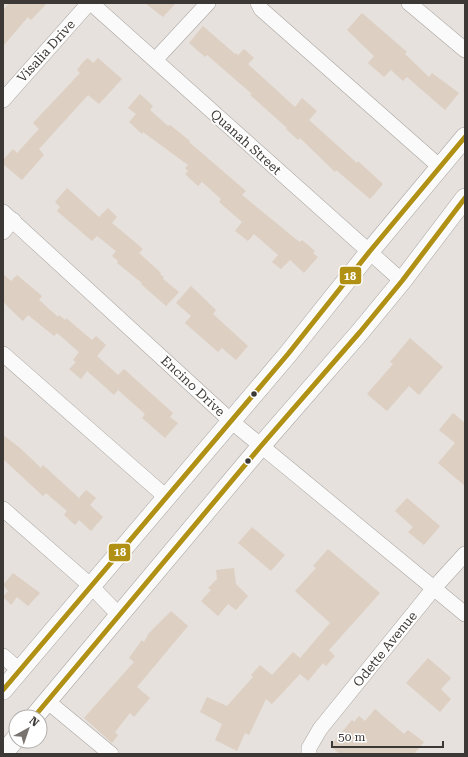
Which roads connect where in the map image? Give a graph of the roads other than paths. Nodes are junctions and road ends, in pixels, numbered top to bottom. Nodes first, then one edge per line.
1 (90, 3) edge
2 (208, 3) edge
3 (258, 3) edge
4 (409, 3) edge
5 (465, 50) edge
6 (155, 60) junction
7 (3, 100) edge
8 (465, 137) edge
9 (440, 168) junction
10 (465, 198) edge
11 (6, 221) edge
12 (370, 251) junction
13 (402, 281) junction
14 (3, 354) edge
15 (231, 421) junction
16 (261, 446) junction
17 (166, 497) junction
18 (3, 509) edge
19 (465, 554) edge
20 (91, 586) junction
21 (434, 588) junction
22 (465, 614) edge
23 (119, 615) junction
24 (3, 656) edge
25 (19, 670) junction
26 (3, 690) edge
27 (47, 701) junction
28 (40, 709) edge
29 (309, 751) edge
30 (111, 754) edge

1 - 6 street, Quanah Street
1 - 7 street, Visalia Drive
2 - 6 street
3 - 9 street
4 - 5 street
6 - 12 street, Quanah Street
8 - 9 main road
9 - 12 main road
10 - 13 main road
11 - 15 street, Encino Drive
12 - 13 street, Quanah Street
12 - 15 main road
13 - 16 main road
14 - 17 street
15 - 16 street, Encino Drive
15 - 17 main road
16 - 21 street, Encino Drive
16 - 23 main road
17 - 20 main road
18 - 20 street
19 - 21 street, Odette Avenue
20 - 23 street
20 - 25 main road
21 - 22 street, Encino Drive
21 - 29 street, Odette Avenue
23 - 27 main road
24 - 25 street
25 - 26 main road
27 - 28 main road
27 - 30 street

